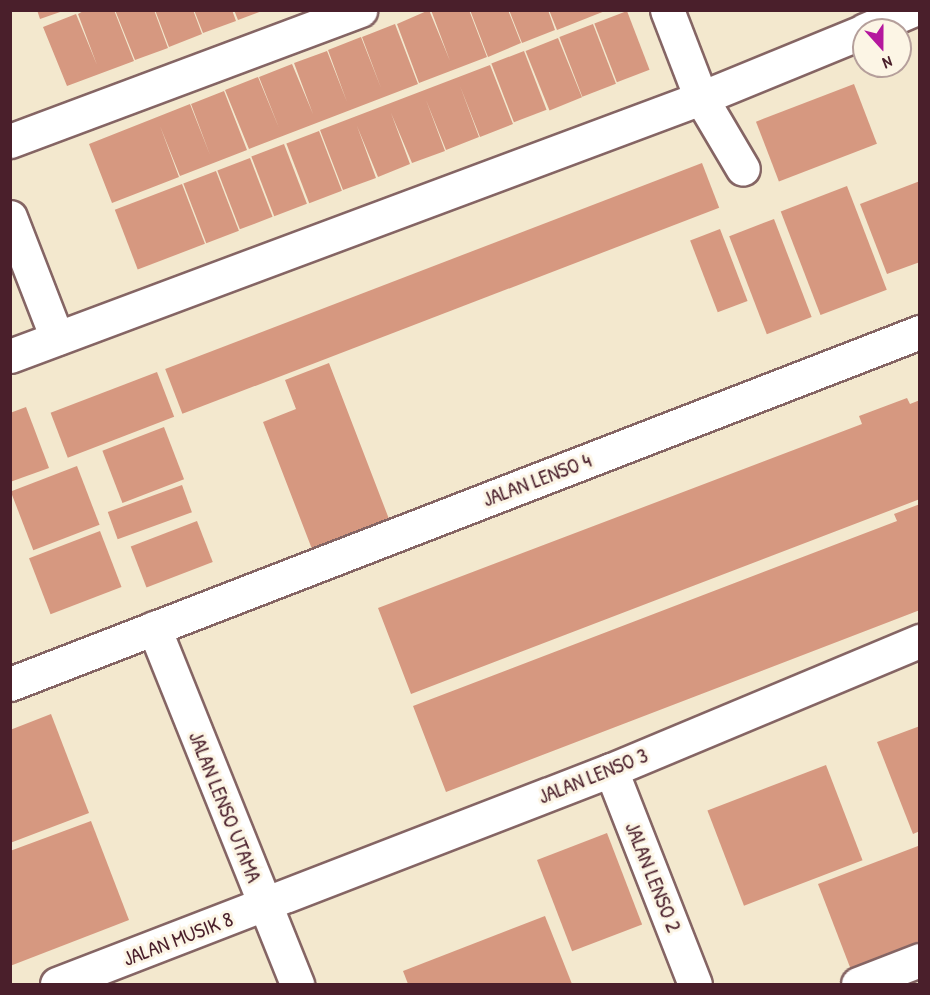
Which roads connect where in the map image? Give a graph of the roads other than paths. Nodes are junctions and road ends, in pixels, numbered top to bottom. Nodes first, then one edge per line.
1 (360, 10) edge
2 (667, 10) edge
3 (912, 10) edge
4 (893, 18) edge
5 (852, 35) edge
6 (701, 98) junction
7 (10, 141) edge
8 (743, 169) dead end
9 (10, 217) edge
10 (920, 332) edge
11 (57, 338) junction
12 (10, 356) edge
13 (154, 628) junction
14 (920, 641) edge
15 (10, 684) edge
16 (611, 770) junction
17 (265, 906) junction
18 (920, 960) edge
19 (57, 984) edge
20 (297, 984) edge
21 (695, 984) edge
22 (858, 984) edge

1 - 7 street
2 - 6 street
3 - 4 street
5 - 6 street
6 - 8 street
6 - 11 street
9 - 11 street
10 - 13 street, JALAN LENSO 4
11 - 12 street
13 - 15 street, JALAN LENSO 4
13 - 17 street, JALAN LENSO UTAMA
14 - 16 street, JALAN LENSO 3
16 - 17 street, JALAN LENSO 3
16 - 21 street, JALAN LENSO 2
17 - 19 street, JALAN MUSIK 8
17 - 20 street, JALAN LENSO UTAMA
18 - 22 street

